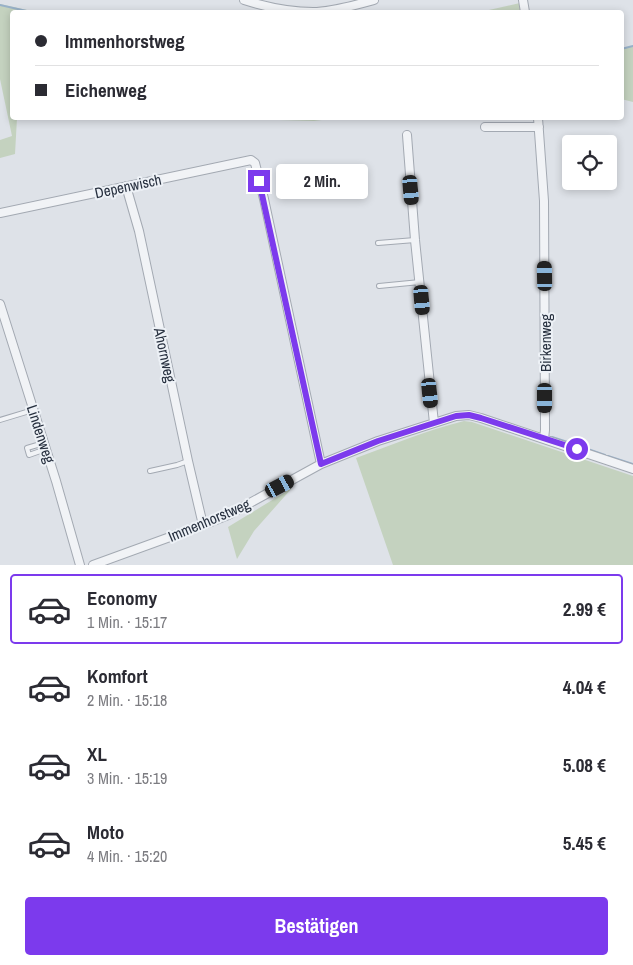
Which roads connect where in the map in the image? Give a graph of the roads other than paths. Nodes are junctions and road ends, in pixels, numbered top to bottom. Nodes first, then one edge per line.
1 (244, 0) edge
2 (374, 0) edge
3 (296, 10) edge
4 (328, 10) edge
5 (538, 120) edge
6 (485, 127) dead end
7 (540, 127) junction
8 (407, 135) dead end
9 (126, 186) junction
10 (0, 213) edge
11 (415, 240) junction
12 (378, 243) dead end
13 (420, 282) junction
14 (379, 286) dead end
15 (0, 304) edge
16 (33, 410) junction
17 (0, 420) edge
18 (434, 423) junction
19 (544, 439) junction
20 (188, 461) junction
21 (321, 464) junction
22 (633, 469) edge
23 (150, 471) dead end
24 (203, 525) junction
25 (80, 565) edge
26 (93, 565) edge

1 - 3 street
2 - 4 street
5 - 7 street, Birkenweg
6 - 7 street
7 - 19 street, Birkenweg
8 - 11 street
9 - 10 street, Depenwisch
9 - 20 street, Ahornweg
9 - 21 street, Depenwisch
11 - 12 lane
11 - 13 street
13 - 14 lane
13 - 18 street
15 - 16 street, Lindenweg
16 - 17 lane
16 - 25 street, Lindenweg
18 - 19 street, Immenhorstweg
18 - 21 street, Immenhorstweg
19 - 22 street, Immenhorstweg
20 - 23 lane
20 - 24 street, Ahornweg
21 - 24 street, Immenhorstweg
24 - 26 street, Immenhorstweg

